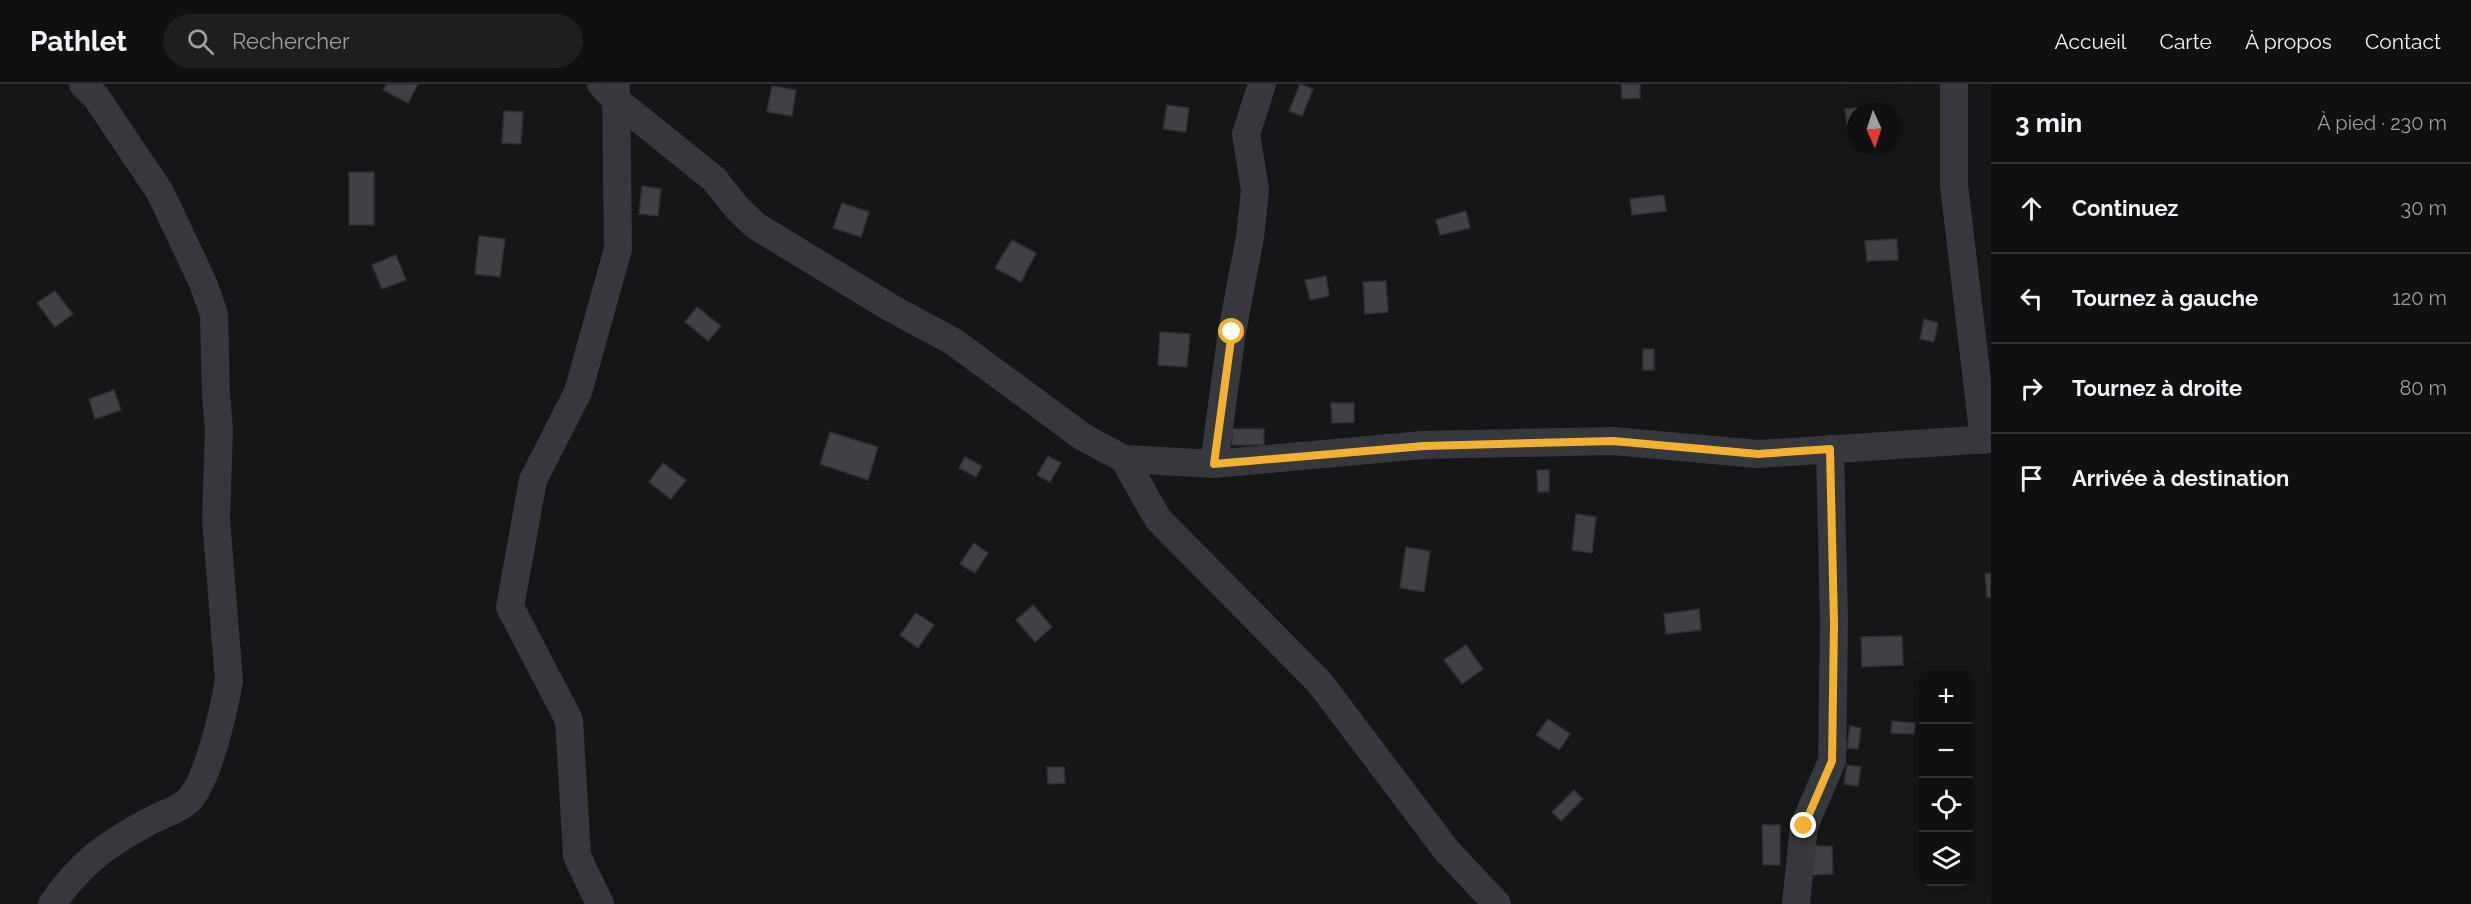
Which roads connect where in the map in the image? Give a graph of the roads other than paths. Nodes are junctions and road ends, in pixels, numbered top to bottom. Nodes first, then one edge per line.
1 (83, 84) edge
2 (1262, 84) edge
3 (1954, 84) edge
4 (611, 90) edge
5 (1988, 439) edge
6 (1830, 449) junction
7 (1124, 459) junction
8 (1214, 464) junction
9 (52, 904) edge
10 (600, 904) edge
11 (1497, 904) edge
12 (1796, 904) edge

1 - 9 street
2 - 8 street
3 - 5 street
4 - 7 street
4 - 10 street
5 - 6 street
6 - 8 street
6 - 12 street
7 - 8 street
7 - 11 street

